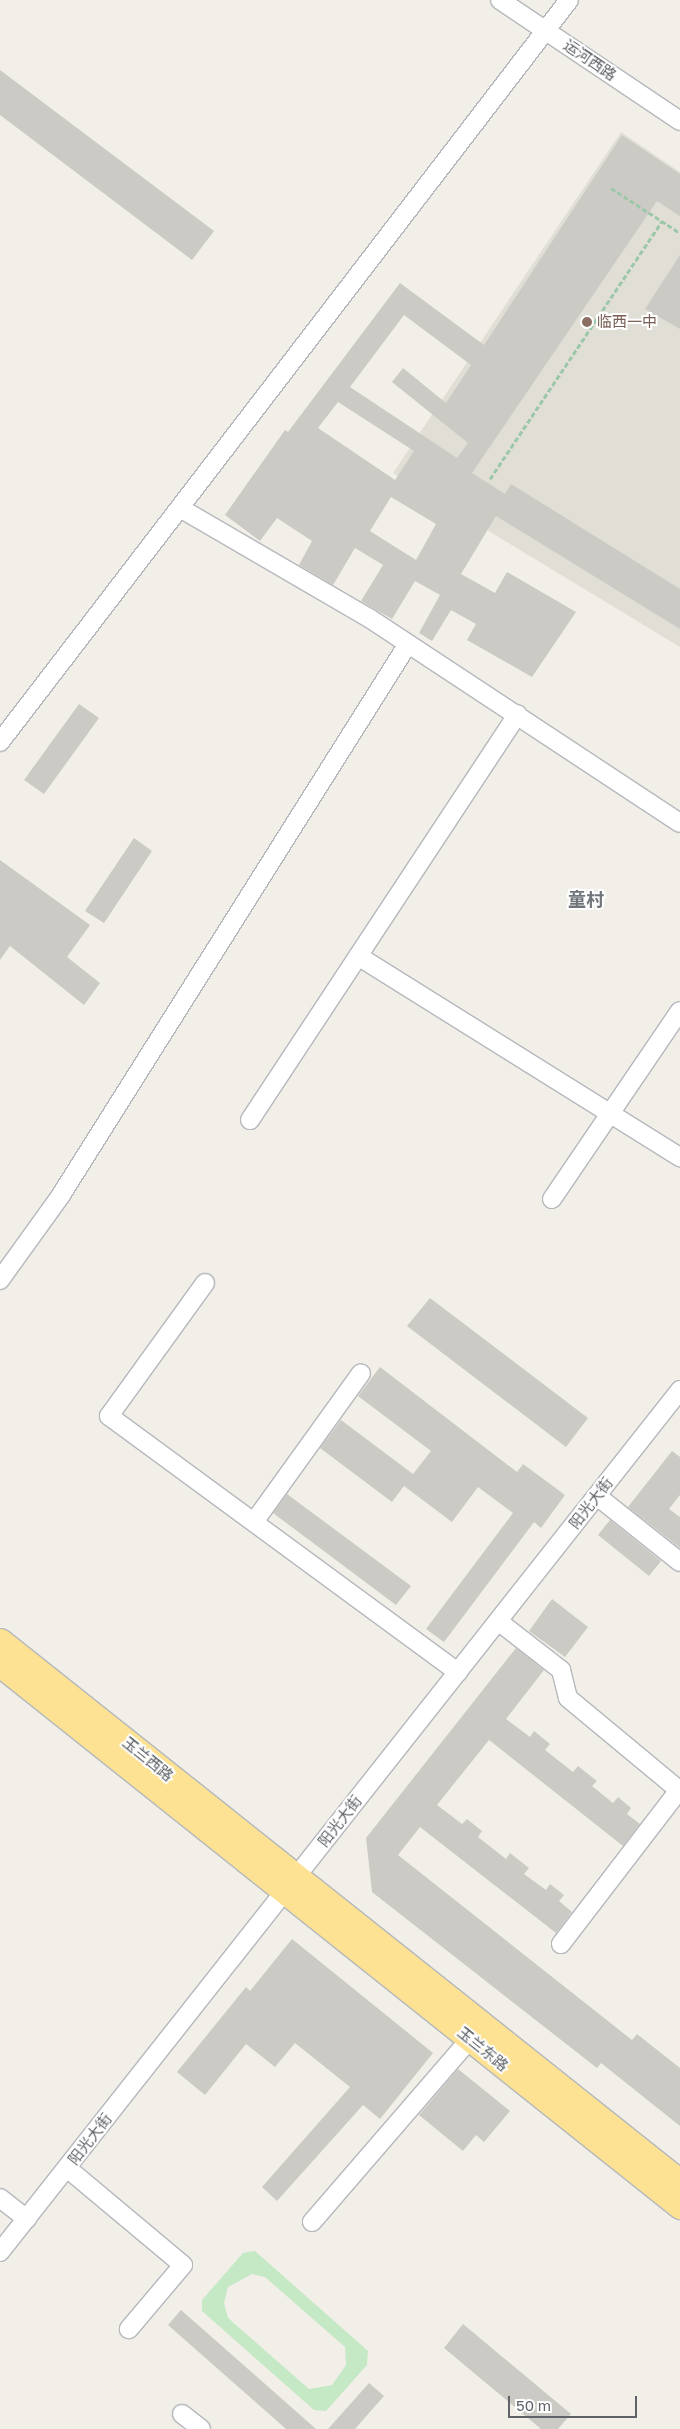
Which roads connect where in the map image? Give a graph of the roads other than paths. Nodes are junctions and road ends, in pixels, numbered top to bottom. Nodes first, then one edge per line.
1 (500, 0) edge
2 (569, 0) edge
3 (546, 30) junction
4 (680, 121) edge
5 (180, 508) junction
6 (408, 644) junction
7 (518, 714) junction
8 (0, 742) edge
9 (680, 823) edge
10 (358, 956) junction
11 (680, 1012) edge
12 (612, 1114) junction
13 (250, 1120) dead end
14 (680, 1157) edge
15 (552, 1199) dead end
16 (0, 1280) edge
17 (205, 1283) dead end
18 (361, 1372) dead end
19 (680, 1390) edge
20 (597, 1496) junction
21 (254, 1522) junction
22 (680, 1562) edge
23 (498, 1621) junction
24 (0, 1641) edge
25 (0, 1664) edge
26 (458, 1672) junction
27 (679, 1791) edge
28 (291, 1884) junction
29 (561, 1944) dead end
30 (470, 2039) junction
31 (67, 2168) junction
32 (680, 2182) edge
33 (0, 2198) edge
34 (680, 2206) edge
35 (27, 2219) junction
36 (312, 2222) dead end
37 (0, 2252) edge
38 (129, 2328) dead end
39 (182, 2414) dead end
40 (202, 2429) edge

1 - 3 street, 运河西路
2 - 3 street
3 - 4 street, 运河西路
3 - 5 street
5 - 6 street
5 - 8 street
6 - 7 street
6 - 16 street
7 - 9 street
7 - 10 street
10 - 12 street
10 - 13 street
11 - 12 street
12 - 14 street
12 - 15 street
17 - 21 street
18 - 21 street
19 - 20 street, 阳光大街
20 - 22 street
20 - 23 street, 阳光大街
21 - 26 street
23 - 26 street, 阳光大街
23 - 27 street
24 - 28 highway, 玉兰西路
25 - 28 highway, 玉兰西路
26 - 28 street, 阳光大街
27 - 29 street
28 - 30 highway, 玉兰东路
28 - 31 street, 阳光大街
28 - 32 highway, 玉兰东路
30 - 34 highway, 玉兰东路
30 - 36 street
31 - 35 street, 阳光大街
31 - 38 street
33 - 35 street
35 - 37 street, 阳光大街
39 - 40 street

